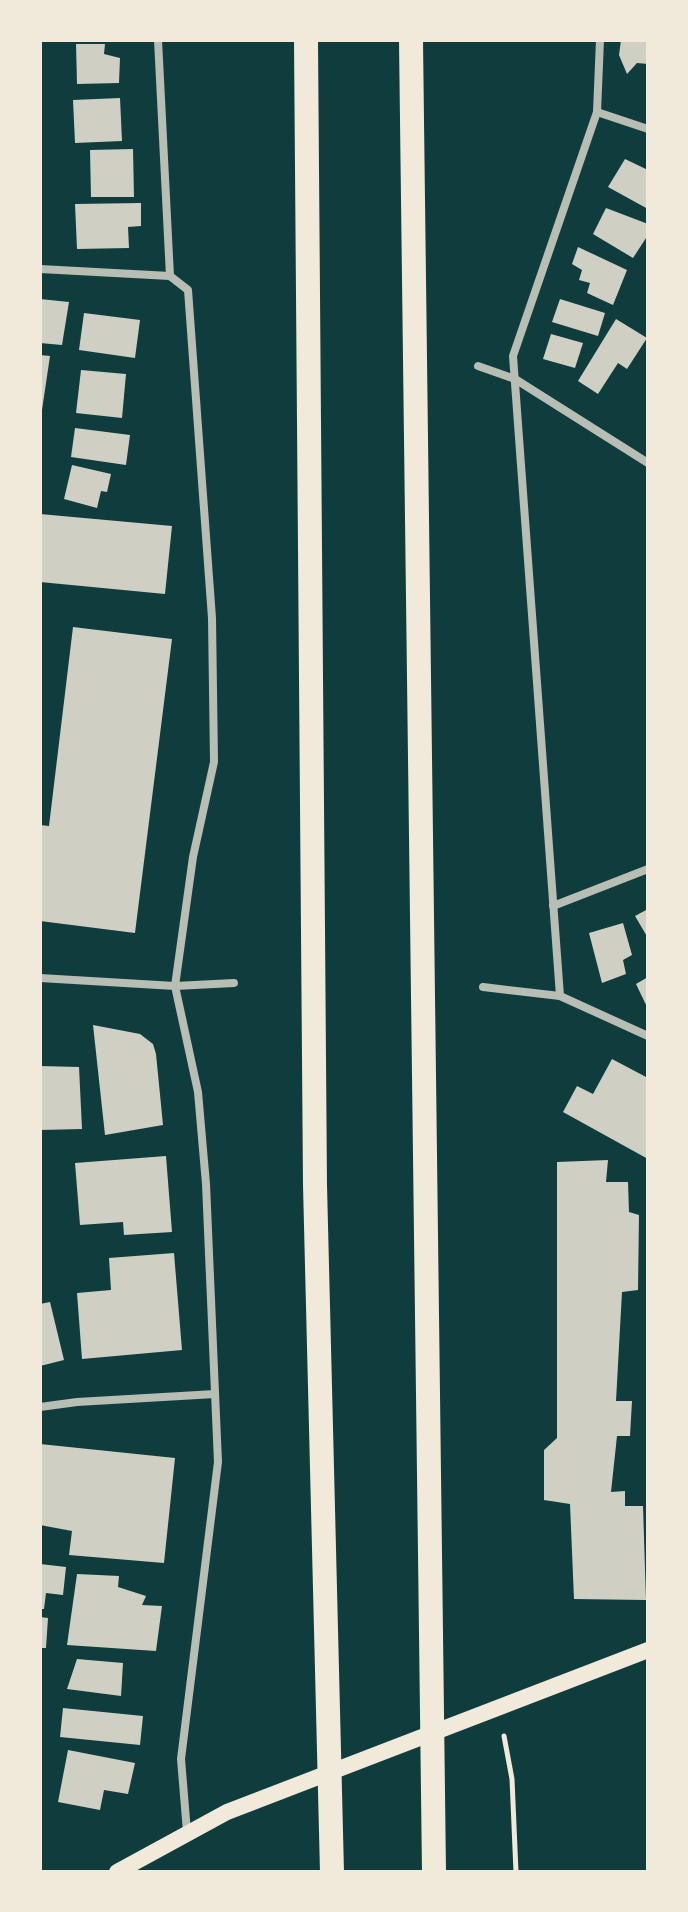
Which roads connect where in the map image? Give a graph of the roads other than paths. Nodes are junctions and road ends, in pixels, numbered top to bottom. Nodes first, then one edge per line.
1 (158, 40) edge
2 (306, 40) edge
3 (411, 40) edge
4 (600, 40) edge
5 (597, 112) junction
6 (648, 129) edge
7 (40, 269) edge
8 (170, 276) junction
9 (478, 366) dead end
10 (515, 379) junction
11 (648, 463) edge
12 (648, 869) edge
13 (553, 906) junction
14 (40, 978) edge
15 (234, 983) dead end
16 (175, 986) junction
17 (483, 987) dead end
18 (560, 996) junction
19 (648, 1036) edge
20 (215, 1394) junction
21 (40, 1407) edge
22 (648, 1650) edge
23 (187, 1832) junction
24 (117, 1872) edge
25 (332, 1872) edge
26 (434, 1872) edge

1 - 8 street
2 - 25 highway
3 - 26 highway
4 - 5 street
5 - 6 street
5 - 10 street
7 - 8 street
8 - 16 street
9 - 10 street
10 - 11 street
10 - 13 street
12 - 13 street
13 - 18 street
14 - 16 street
15 - 16 street
16 - 20 street
17 - 18 street
18 - 19 street
20 - 21 street
20 - 23 street
22 - 23 main road
23 - 24 main road

